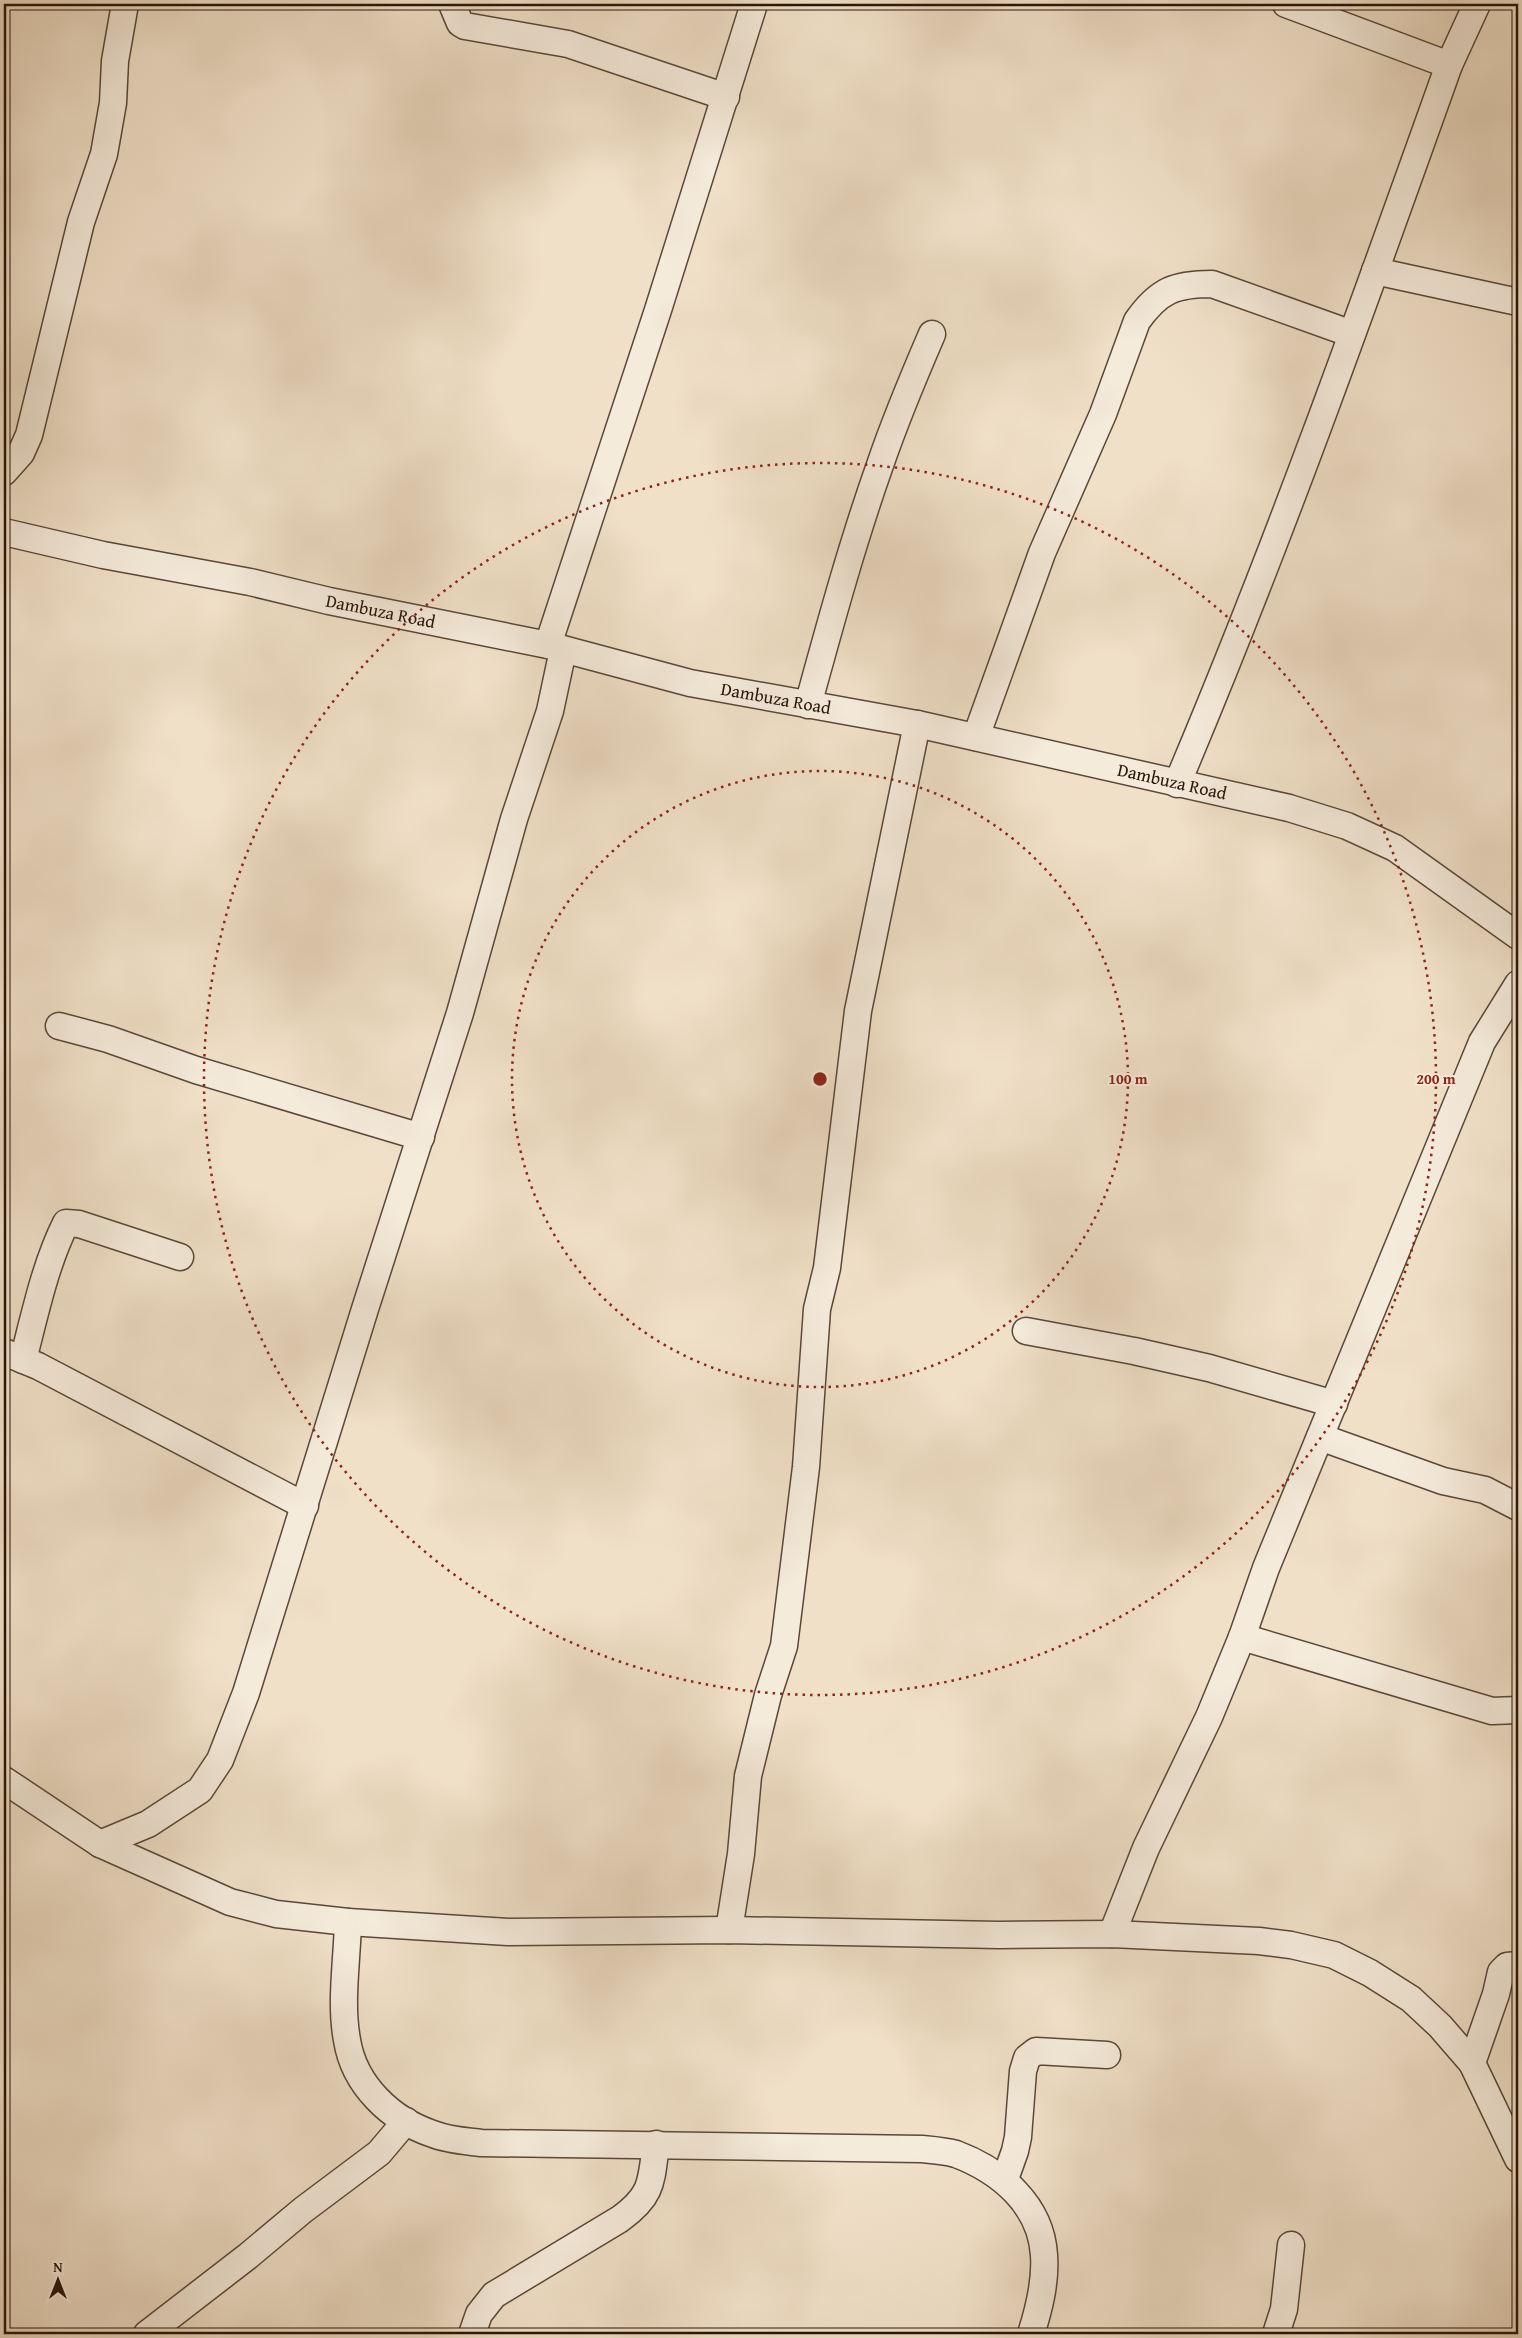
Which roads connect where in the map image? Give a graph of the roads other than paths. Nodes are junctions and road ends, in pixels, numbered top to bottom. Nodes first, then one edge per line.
1 (125, 4) edge
2 (452, 4) edge
3 (754, 4) edge
4 (1286, 4) edge
5 (1477, 4) edge
6 (1449, 65) junction
7 (726, 97) junction
8 (1375, 271) junction
9 (1518, 302) edge
10 (932, 334) dead end
11 (1352, 334) junction
12 (4, 472) edge
13 (4, 532) edge
14 (556, 648) junction
15 (808, 705) junction
16 (916, 724) junction
17 (976, 737) junction
18 (1177, 784) junction
19 (1518, 936) edge
20 (1518, 984) edge
21 (59, 1026) dead end
22 (421, 1137) junction
23 (180, 1257) dead end
24 (1026, 1331) dead end
25 (13, 1356) edge
26 (1334, 1404) junction
27 (1320, 1437) junction
28 (305, 1506) junction
29 (1518, 1507) edge
30 (1242, 1637) junction
31 (1518, 1710) edge
32 (4, 1780) edge
33 (100, 1844) junction
34 (348, 1922) junction
35 (729, 1930) junction
36 (1112, 1934) junction
37 (1518, 1965) edge
38 (1107, 2055) dead end
39 (1472, 2063) junction
40 (406, 2121) junction
41 (656, 2144) junction
42 (1518, 2159) edge
43 (1004, 2179) junction
44 (1290, 2245) dead end
45 (147, 2334) edge
46 (472, 2334) edge
47 (1031, 2334) edge
48 (1276, 2334) edge

1 - 12 street
2 - 7 street
3 - 7 street
4 - 6 street
5 - 6 street
6 - 8 street
7 - 14 street
8 - 9 street
8 - 11 street
10 - 15 street
11 - 17 street
11 - 18 street
13 - 14 street, Dambuza Road
14 - 15 street, Dambuza Road
14 - 22 street
15 - 16 street, Dambuza Road
16 - 17 street, Dambuza Road
16 - 35 street
17 - 18 street, Dambuza Road
18 - 19 street, Dambuza Road
20 - 26 street
21 - 22 street
22 - 28 street
23 - 25 street
24 - 26 street
25 - 28 street
26 - 27 street
27 - 29 street
27 - 30 street
28 - 33 street
30 - 31 street
30 - 36 street
32 - 33 street
33 - 34 street
34 - 35 street
34 - 40 street
35 - 36 street
36 - 39 street
37 - 39 street
38 - 43 street
39 - 42 street
40 - 41 street
40 - 45 street
41 - 43 street
41 - 46 street
43 - 47 street
44 - 48 street

